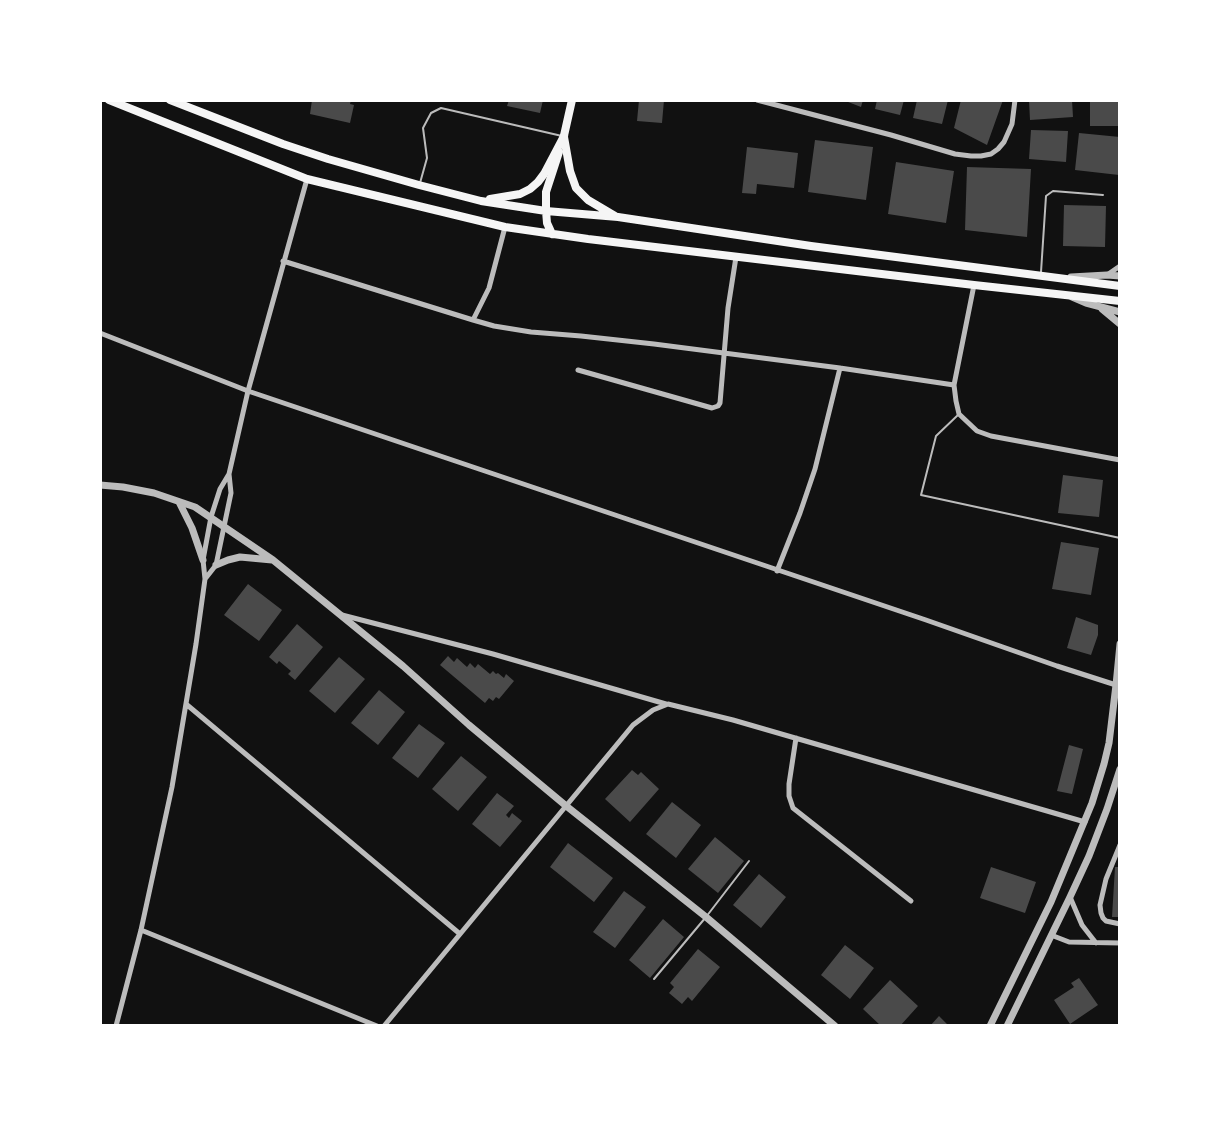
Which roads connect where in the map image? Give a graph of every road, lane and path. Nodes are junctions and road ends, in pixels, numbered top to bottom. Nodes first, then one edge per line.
1 (109, 100) edge
2 (170, 100) edge
3 (572, 100) edge
4 (756, 100) edge
5 (1015, 100) edge
6 (564, 136) junction
7 (307, 179) junction
8 (419, 185) junction
9 (1103, 195) dead end
10 (481, 201) junction
11 (546, 211) junction
12 (618, 218) junction
13 (505, 227) junction
14 (552, 234) junction
15 (736, 257) junction
16 (283, 261) junction
17 (1119, 266) edge
18 (1040, 275) junction
19 (1107, 275) junction
20 (1119, 276) edge
21 (1061, 278) junction
22 (974, 285) junction
23 (1119, 286) edge
24 (1064, 294) junction
25 (1119, 301) edge
26 (1100, 307) junction
27 (1119, 312) edge
28 (473, 320) junction
29 (1119, 324) edge
30 (100, 333) edge
31 (723, 353) junction
32 (840, 368) junction
33 (578, 370) dead end
34 (954, 385) junction
35 (248, 391) junction
36 (959, 414) junction
37 (1119, 460) edge
38 (229, 474) junction
39 (100, 485) edge
40 (180, 502) junction
41 (211, 517) junction
42 (224, 526) junction
43 (1119, 538) edge
44 (203, 560) junction
45 (273, 560) junction
46 (216, 565) junction
47 (777, 571) junction
48 (205, 579) junction
49 (339, 615) junction
50 (1119, 644) edge
51 (1116, 685) junction
52 (186, 704) junction
53 (668, 705) junction
54 (796, 738) junction
55 (1119, 769) edge
56 (565, 805) junction
57 (1085, 822) junction
58 (1119, 845) edge
59 (749, 861) dead end
60 (1070, 897) junction
61 (911, 901) dead end
62 (706, 917) junction
63 (1119, 924) edge
64 (141, 930) junction
65 (460, 933) junction
66 (1051, 935) junction
67 (1096, 942) junction
68 (1119, 943) edge
69 (654, 979) dead end
70 (116, 1026) edge
71 (376, 1026) edge
72 (384, 1026) edge
73 (835, 1026) edge
74 (990, 1026) edge
75 (1007, 1026) edge

1 - 7 main road
2 - 8 main road
3 - 6 main road
4 - 5 street
6 - 8 lane
6 - 10 main road
6 - 11 main road
6 - 12 main road
7 - 13 main road
7 - 16 street
8 - 10 main road
9 - 18 lane
10 - 11 main road
11 - 12 main road
11 - 14 main road
12 - 18 main road
13 - 14 main road
13 - 28 street
14 - 15 main road
15 - 22 main road
15 - 31 street
16 - 28 street
16 - 35 street
17 - 19 street
18 - 21 main road
19 - 20 street
19 - 21 street
21 - 23 main road
22 - 24 main road
22 - 34 street
24 - 25 main road
24 - 26 street
26 - 27 street
26 - 29 street
28 - 31 street
30 - 35 street
31 - 32 street
31 - 33 street
32 - 34 street
32 - 47 street
34 - 36 street
35 - 38 street
35 - 47 street
36 - 37 street
36 - 43 lane
38 - 41 street
38 - 42 street
39 - 40 street
40 - 41 street
40 - 44 street
41 - 42 street
41 - 44 street
42 - 45 street
42 - 46 street
44 - 48 street
45 - 46 street
45 - 49 street
46 - 48 street
47 - 51 street
48 - 52 street
49 - 53 street
49 - 56 street
50 - 51 street
51 - 57 street
52 - 64 street
52 - 65 street
53 - 54 street
53 - 56 street
54 - 57 street
54 - 61 street
55 - 60 street
56 - 62 street
56 - 65 street
57 - 74 street
58 - 63 street
59 - 62 lane
60 - 66 street
60 - 67 street
62 - 69 lane
62 - 73 street
64 - 70 street
64 - 71 street
65 - 72 street
66 - 67 street
66 - 75 street
67 - 68 street

